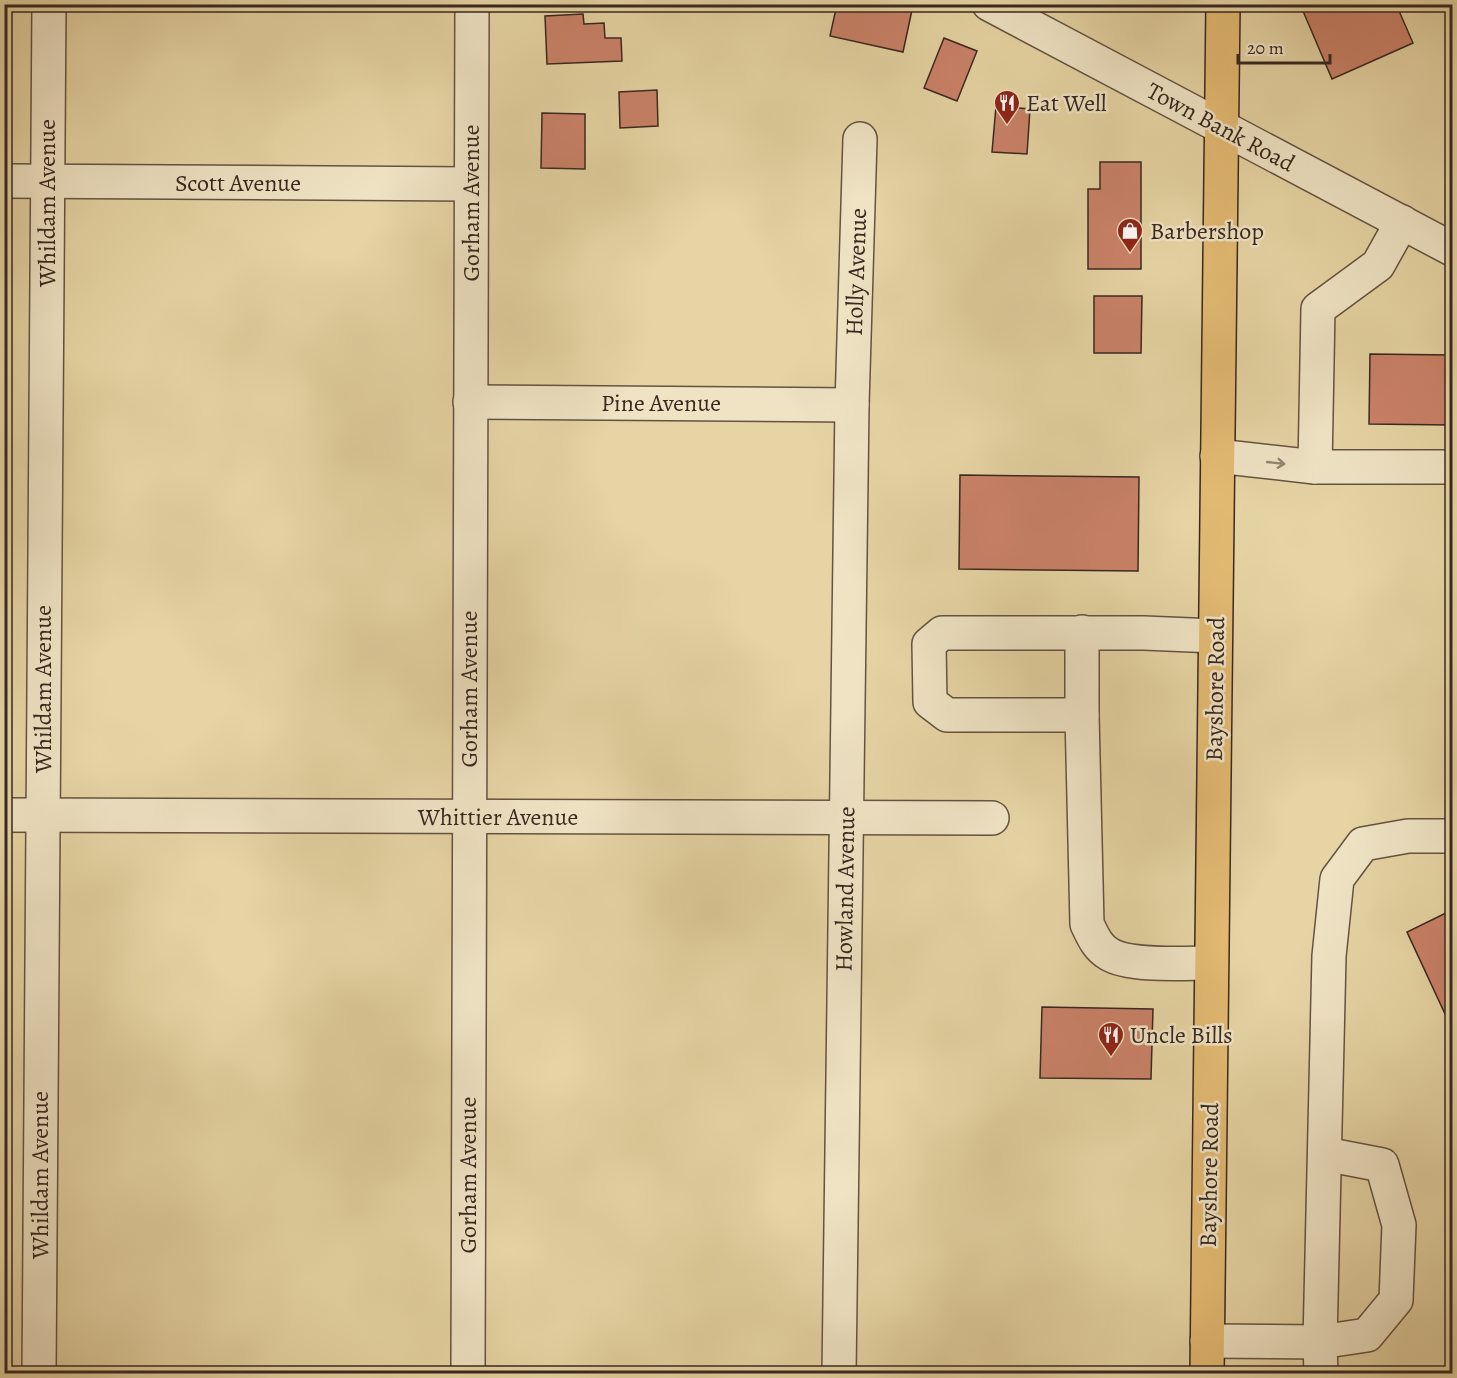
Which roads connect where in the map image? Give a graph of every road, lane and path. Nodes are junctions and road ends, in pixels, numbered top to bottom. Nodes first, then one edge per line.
1 (49, 4) edge
2 (472, 4) edge
3 (989, 4) edge
4 (1223, 4) edge
5 (1221, 127) junction
6 (860, 139) dead end
7 (4, 181) edge
8 (47, 181) junction
9 (471, 184) junction
10 (1402, 222) junction
11 (1452, 249) edge
12 (470, 402) junction
13 (852, 405) junction
14 (1218, 456) junction
15 (1315, 467) junction
16 (1452, 467) edge
17 (1082, 633) junction
18 (1215, 636) junction
19 (1082, 715) junction
20 (4, 815) edge
21 (42, 815) junction
22 (469, 816) junction
23 (846, 818) junction
24 (992, 818) dead end
25 (1452, 836) edge
26 (1211, 963) junction
27 (1325, 1154) junction
28 (1207, 1341) junction
29 (1320, 1358) edge
30 (39, 1374) edge
31 (468, 1374) edge
32 (839, 1374) edge
33 (1207, 1374) edge

1 - 8 street, Whildam Avenue
2 - 9 street, Gorham Avenue
3 - 5 street, Town Bank Road
4 - 5 main road, Bayshore Road
5 - 10 street, Town Bank Road
5 - 14 main road, Bayshore Road
6 - 13 street, Holly Avenue
7 - 8 street, Scott Avenue
8 - 9 street, Scott Avenue
8 - 21 street, Whildam Avenue
9 - 12 street, Gorham Avenue
10 - 11 street, Town Bank Road
10 - 15 street
12 - 13 street, Pine Avenue
12 - 22 street, Gorham Avenue
13 - 23 street, Howland Avenue
14 -> 15 street
14 - 18 main road, Bayshore Road
15 - 16 street
17 - 18 street
17 - 19 street
17 - 19 street
18 - 26 main road, Bayshore Road
19 - 26 street
20 - 21 street, Whittier Avenue
21 - 22 street, Whittier Avenue
21 - 30 street, Whildam Avenue
22 - 23 street, Whittier Avenue
22 - 31 street, Gorham Avenue
23 - 24 street, Whittier Avenue
23 - 32 street, Howland Avenue
25 - 27 street
26 - 28 main road, Bayshore Road
27 - 29 street
27 - 29 street
28 - 29 street
28 - 33 main road, Bayshore Road

